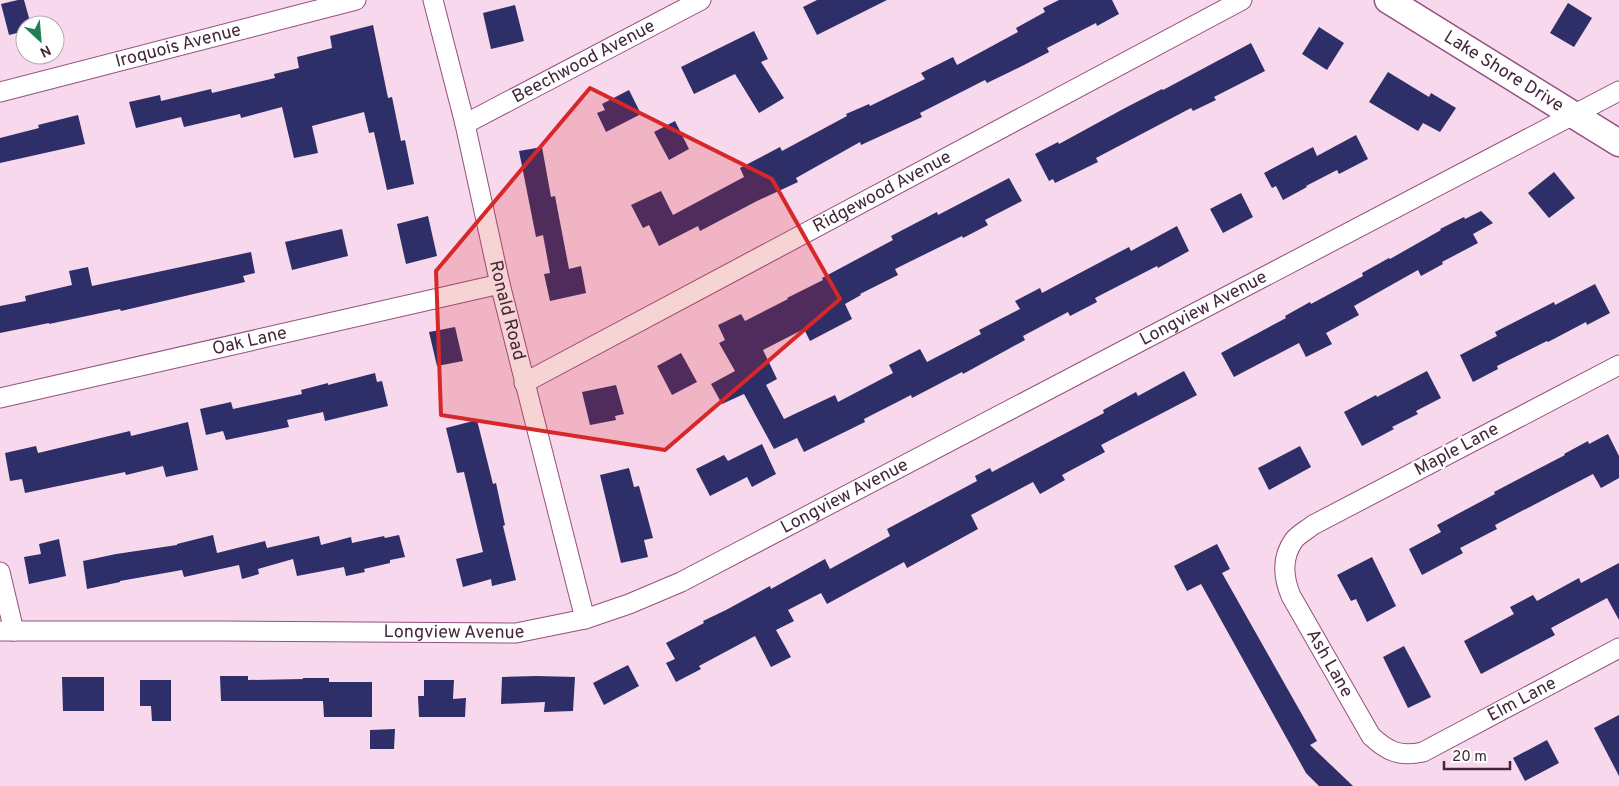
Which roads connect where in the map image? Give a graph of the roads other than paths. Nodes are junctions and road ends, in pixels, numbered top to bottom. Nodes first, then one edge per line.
1 (356, 0) edge
2 (434, 0) edge
3 (702, 0) edge
4 (1242, 0) edge
5 (1388, 0) edge
6 (1619, 91) edge
7 (0, 92) edge
8 (1574, 114) junction
9 (465, 124) junction
10 (1619, 143) edge
11 (500, 284) junction
12 (1619, 366) edge
13 (524, 382) junction
14 (0, 398) edge
15 (1298, 537) joint
16 (0, 572) edge
17 (585, 619) junction
18 (7, 631) edge
19 (1619, 648) edge
20 (1423, 752) joint

1 - 7 street, Iroquois Avenue
2 - 9 street, Ronald Road
3 - 9 street, Beechwood Avenue
4 - 13 street, Ridgewood Avenue
5 - 8 street, Lake Shore Drive
6 - 8 street, Longview Avenue
8 - 10 street, Lake Shore Drive
8 - 17 street, Longview Avenue
9 - 11 street, Ronald Road
11 - 13 street, Ronald Road
11 - 14 street, Oak Lane
12 - 15 street, Maple Lane
13 - 17 street, Ronald Road
15 - 20 street, Ash Lane
16 - 18 street
17 - 18 street, Longview Avenue
19 - 20 street, Elm Lane

